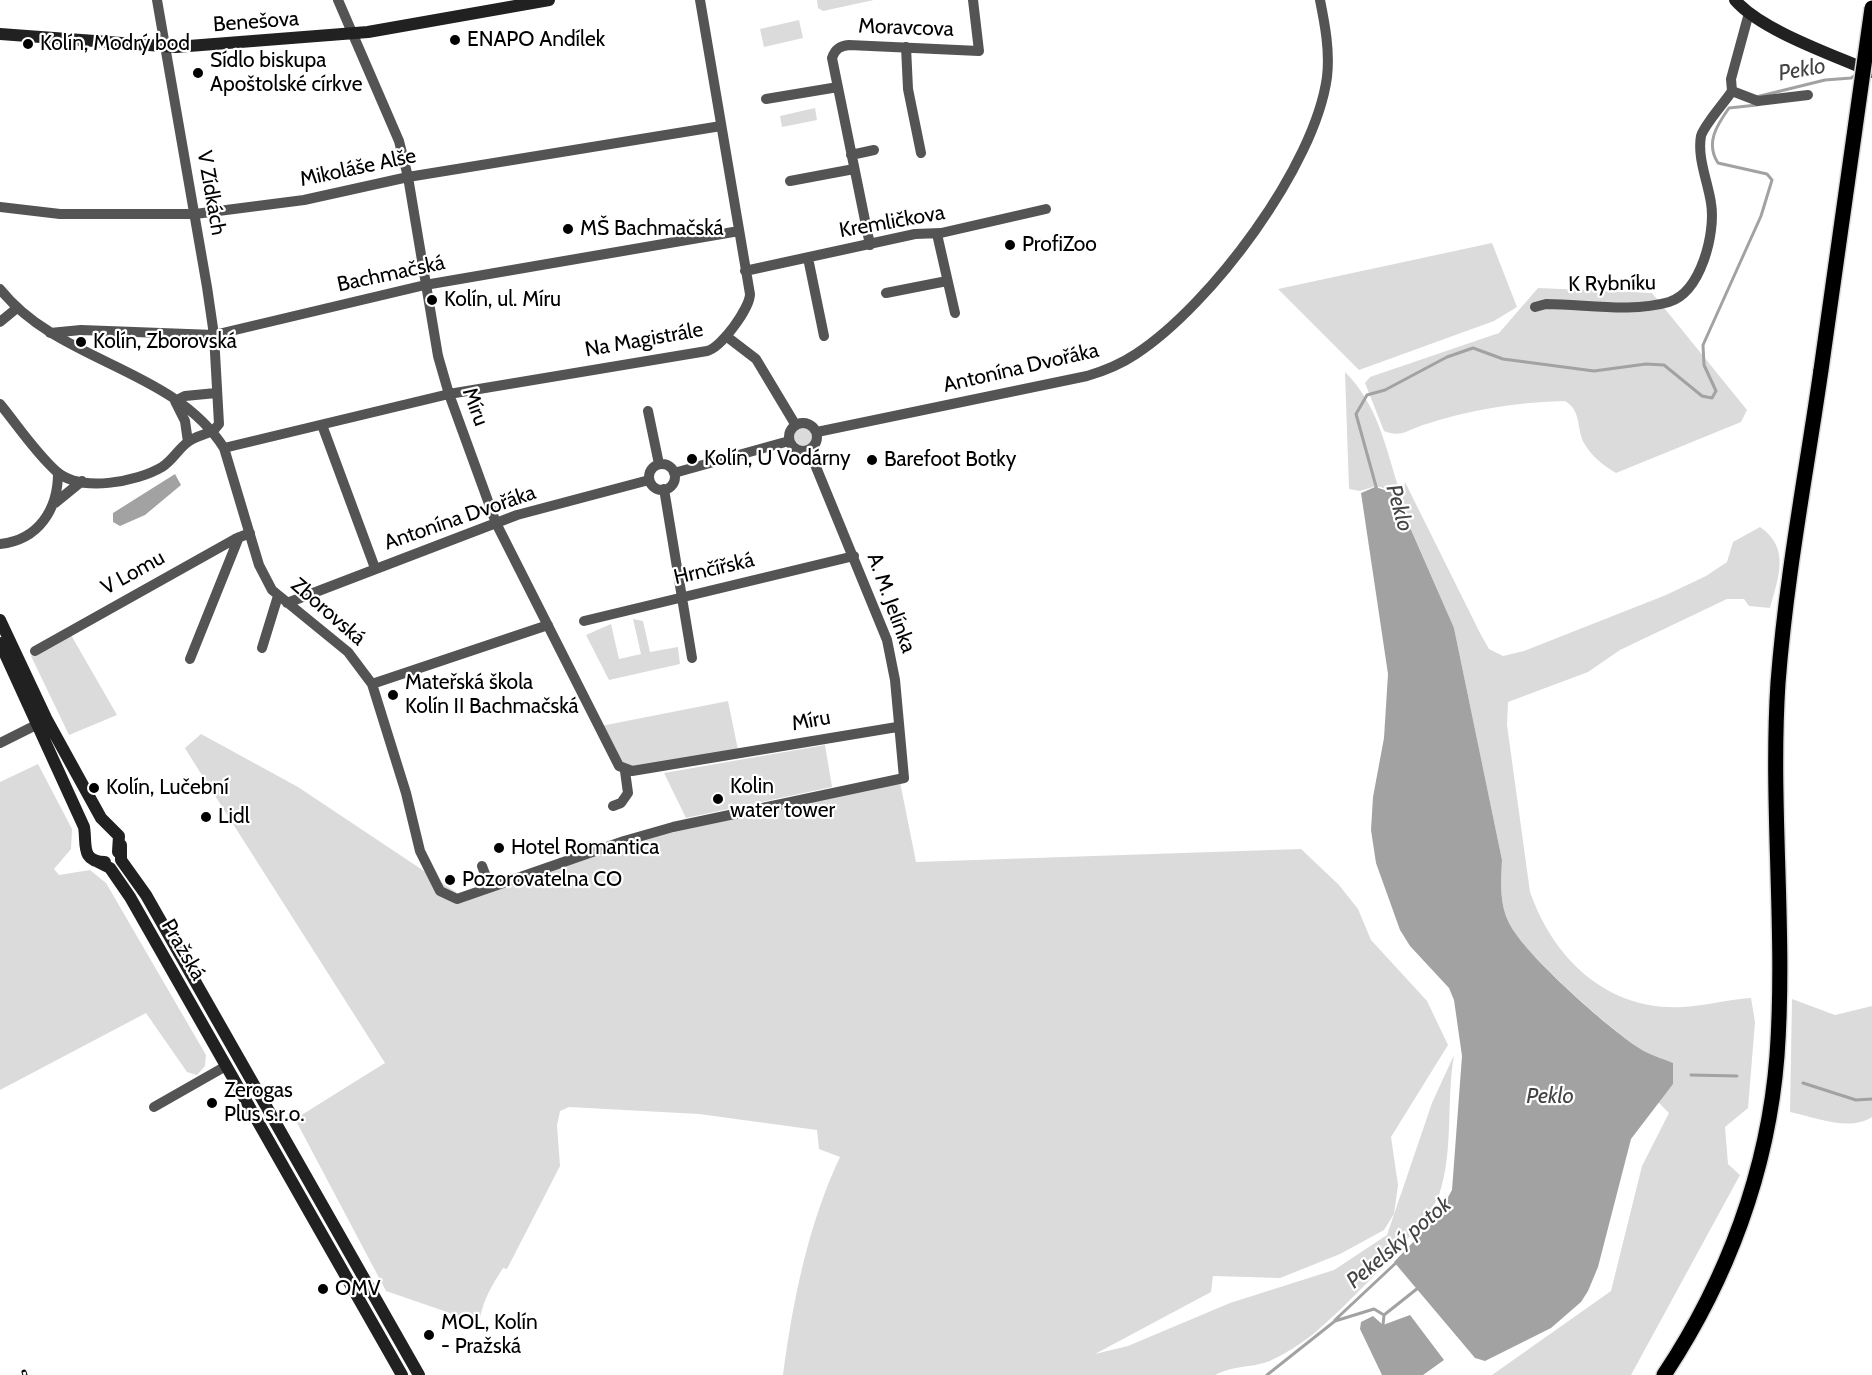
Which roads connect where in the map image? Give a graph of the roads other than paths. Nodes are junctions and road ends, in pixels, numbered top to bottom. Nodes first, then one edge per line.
1 (157, 0) edge
2 (338, 0) edge
3 (700, 0) edge
4 (973, 0) edge
5 (1320, 0) edge
6 (1735, 0) edge
7 (541, 1) edge
8 (1872, 8) edge
9 (1749, 13) junction
10 (0, 34) edge
11 (353, 34) junction
12 (906, 47) junction
13 (166, 48) junction
14 (1866, 69) edge
15 (838, 87) junction
16 (1732, 91) junction
17 (1808, 95) dead end
18 (766, 99) dead end
19 (721, 126) junction
20 (874, 150) dead end
21 (921, 153) dead end
22 (851, 155) junction
23 (854, 169) junction
24 (408, 177) junction
25 (790, 181) dead end
26 (0, 207) edge
27 (1046, 209) dead end
28 (195, 214) junction
29 (739, 231) junction
30 (938, 234) junction
31 (870, 245) junction
32 (808, 258) junction
33 (745, 271) junction
34 (947, 281) junction
35 (425, 285) junction
36 (0, 290) edge
37 (886, 293) dead end
38 (1535, 307) dead end
39 (16, 308) junction
40 (954, 313) dead end
41 (0, 322) edge
42 (50, 333) junction
43 (214, 335) junction
44 (726, 336) junction
45 (824, 336) dead end
46 (216, 393) junction
47 (449, 394) junction
48 (176, 401) junction
49 (0, 404) edge
50 (648, 411) dead end
51 (795, 424) junction
52 (322, 425) junction
53 (214, 432) junction
54 (817, 432) junction
55 (789, 441) junction
56 (188, 442) junction
57 (224, 448) junction
58 (809, 450) junction
59 (659, 464) junction
60 (58, 473) junction
61 (674, 473) junction
62 (650, 480) junction
63 (82, 481) junction
64 (664, 489) junction
65 (55, 503) junction
66 (496, 523) junction
67 (250, 533) junction
68 (239, 537) junction
69 (0, 544) edge
70 (854, 556) junction
71 (375, 568) junction
72 (682, 597) junction
73 (283, 600) junction
74 (0, 620) edge
75 (584, 621) dead end
76 (548, 626) junction
77 (0, 644) edge
78 (262, 648) dead end
79 (36, 651) dead end
80 (693, 658) dead end
81 (190, 659) dead end
82 (372, 684) junction
83 (38, 724) junction
84 (897, 727) junction
85 (0, 743) edge
86 (625, 771) junction
87 (903, 778) joint
88 (613, 806) dead end
89 (110, 826) junction
90 (84, 838) junction
91 (121, 845) junction
92 (98, 862) junction
93 (482, 866) dead end
94 (490, 887) junction
95 (226, 1066) junction
96 (154, 1107) dead end
97 (402, 1375) edge
98 (419, 1375) edge
99 (1664, 1375) edge

1 - 13 street, V Zídkách
2 - 11 street, Míru
3 - 19 street, Na Magistrále
4 - 12 street, Moravcova
5 - 54 street, Antonína Dvořáka
6 - 9 street
7 - 11 street, Benešova
8 - 99 main road, bridge
9 - 14 street
9 - 16 street, K Rybníku
10 - 13 street, Benešova
11 - 13 street, Benešova
11 - 24 street, Míru
12 - 15 street, Moravcova
12 - 21 street
13 - 28 street, V Zídkách
15 - 18 street
15 - 22 street, Moravcova
16 - 17 street
16 - 38 street, K Rybníku
19 - 24 street, Mikoláše Alše
19 - 29 street, Na Magistrále
20 - 22 street
22 - 23 street, Moravcova
23 - 25 street
23 - 31 street, Moravcova
24 - 28 street, Mikoláše Alše
24 - 35 street, Míru
26 - 28 street, Mikoláše Alše
27 - 30 street, Kremličkova
28 - 43 street, V Zídkách
29 - 33 street, Na Magistrále
29 - 35 street, Bachmačská
30 - 31 street, Kremličkova
30 - 34 street
31 - 32 street, Kremličkova
32 - 33 street, Kremličkova
32 - 45 street
33 - 44 street, Na Magistrále
34 - 37 street
34 - 40 street
35 - 43 street, Bachmačská
35 - 47 street, Míru
36 - 39 street, Zborovská
39 - 41 street
39 - 42 street, Zborovská
42 - 43 street, Bachmačská
42 - 48 street, Zborovská
43 - 46 street, V Zídkách
44 - 47 street, Na Magistrále
44 - 51 street
46 - 48 street
46 - 53 street, V Zídkách
47 - 52 street, Na Magistrále
47 - 66 street, Míru
48 - 53 street, Zborovská
48 - 56 street
49 - 60 street
50 - 59 street
51 - 54 street
51 - 55 street
52 - 57 street, Na Magistrále
52 - 71 street
53 - 56 street
53 - 57 street, Zborovská
54 - 58 street
55 - 58 street
55 - 61 street
56 - 63 street
57 - 67 street, Zborovská
58 - 70 street, A. M. Jelínka
59 - 61 street
59 - 62 street
60 - 63 street
60 - 65 street
61 - 64 street
62 - 64 street
62 - 66 street, Antonína Dvořáka
63 - 65 street
64 - 72 street
65 - 69 street
66 - 71 street, Antonína Dvořáka
66 - 76 street, Míru
67 - 68 street, V Lomu
67 - 73 street, Zborovská
68 - 79 street, V Lomu
68 - 81 street
70 - 72 street, Hrnčířská
70 - 84 street, A. M. Jelínka
71 - 73 street, Antonína Dvořáka
72 - 75 street, Hrnčířská
72 - 80 street
73 - 78 street
73 - 82 street, Zborovská
74 - 89 street
76 - 82 street
76 - 86 street, Míru
77 - 83 street
82 - 94 street, Zborovská
83 - 85 street
83 - 90 street
84 - 86 street, Míru
84 - 87 street, A. M. Jelínka
86 - 88 street
87 - 94 street, Zborovská
89 - 90 street
89 - 91 street
90 - 92 street
91 - 92 street
91 - 98 street
92 - 95 street, Pražská
93 - 94 street
95 - 96 street
95 - 97 street, Pražská

